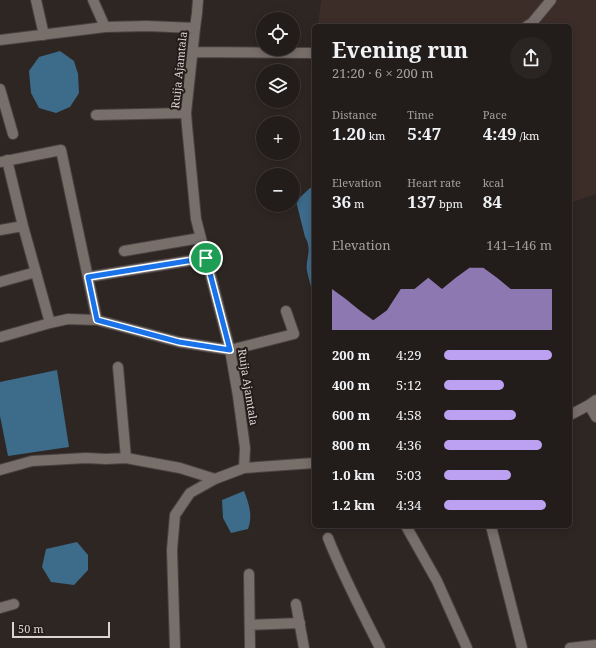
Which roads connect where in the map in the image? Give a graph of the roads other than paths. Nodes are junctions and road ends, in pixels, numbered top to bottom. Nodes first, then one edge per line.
1 (36, 0) edge
2 (93, 0) edge
3 (198, 0) edge
4 (551, 0) edge
5 (530, 24) edge
6 (105, 27) junction
7 (195, 28) junction
8 (44, 35) junction
9 (0, 40) edge
10 (193, 52) junction
11 (312, 53) edge
12 (0, 89) edge
13 (186, 113) junction
14 (96, 115) dead end
15 (13, 134) dead end
16 (3, 161) edge
17 (23, 226) junction
18 (0, 230) edge
19 (200, 238) junction
20 (124, 251) dead end
21 (206, 258) junction
22 (36, 272) junction
23 (88, 277) junction
24 (0, 282) edge
25 (286, 311) dead end
26 (97, 320) junction
27 (50, 323) junction
28 (0, 337) edge
29 (230, 350) junction
30 (118, 367) dead end
31 (592, 403) edge
32 (572, 414) edge
33 (596, 418) edge
34 (126, 458) junction
35 (312, 463) edge
36 (244, 468) junction
37 (0, 470) edge
38 (215, 478) junction
39 (407, 528) edge
40 (492, 528) edge
41 (328, 538) dead end
42 (249, 574) dead end
43 (14, 604) dead end
44 (296, 604) dead end
45 (0, 608) edge
46 (300, 623) junction
47 (250, 625) junction
48 (596, 645) edge
49 (175, 648) edge
50 (250, 648) edge
51 (304, 648) edge
52 (380, 648) edge
53 (467, 648) edge
54 (522, 648) edge
55 (570, 648) edge

1 - 8 street
2 - 6 street
3 - 7 street, Ruija Ajamtala
4 - 5 street
6 - 7 street
6 - 8 street
7 - 10 street, Ruija Ajamtala
8 - 9 street
10 - 11 street
10 - 13 street, Ruija Ajamtala
12 - 15 street
13 - 14 street
13 - 19 street, Ruija Ajamtala
16 - 17 street
16 - 23 street
17 - 18 street
17 - 22 street
19 - 20 street
19 - 21 street, Ruija Ajamtala
21 - 23 street
21 - 29 street, Ruija Ajamtala
22 - 24 street
22 - 27 street
23 - 26 street
25 - 29 street
26 - 27 street
26 - 29 street
27 - 28 street
29 - 36 street, Ruija Ajamtala
30 - 34 street
31 - 32 street
31 - 33 street
34 - 37 street
34 - 38 street
35 - 36 street
36 - 38 street
38 - 49 street
39 - 53 street
40 - 54 street
41 - 52 street
42 - 47 street
43 - 45 street
44 - 46 street
46 - 47 street
46 - 51 street
47 - 50 street
48 - 55 street

